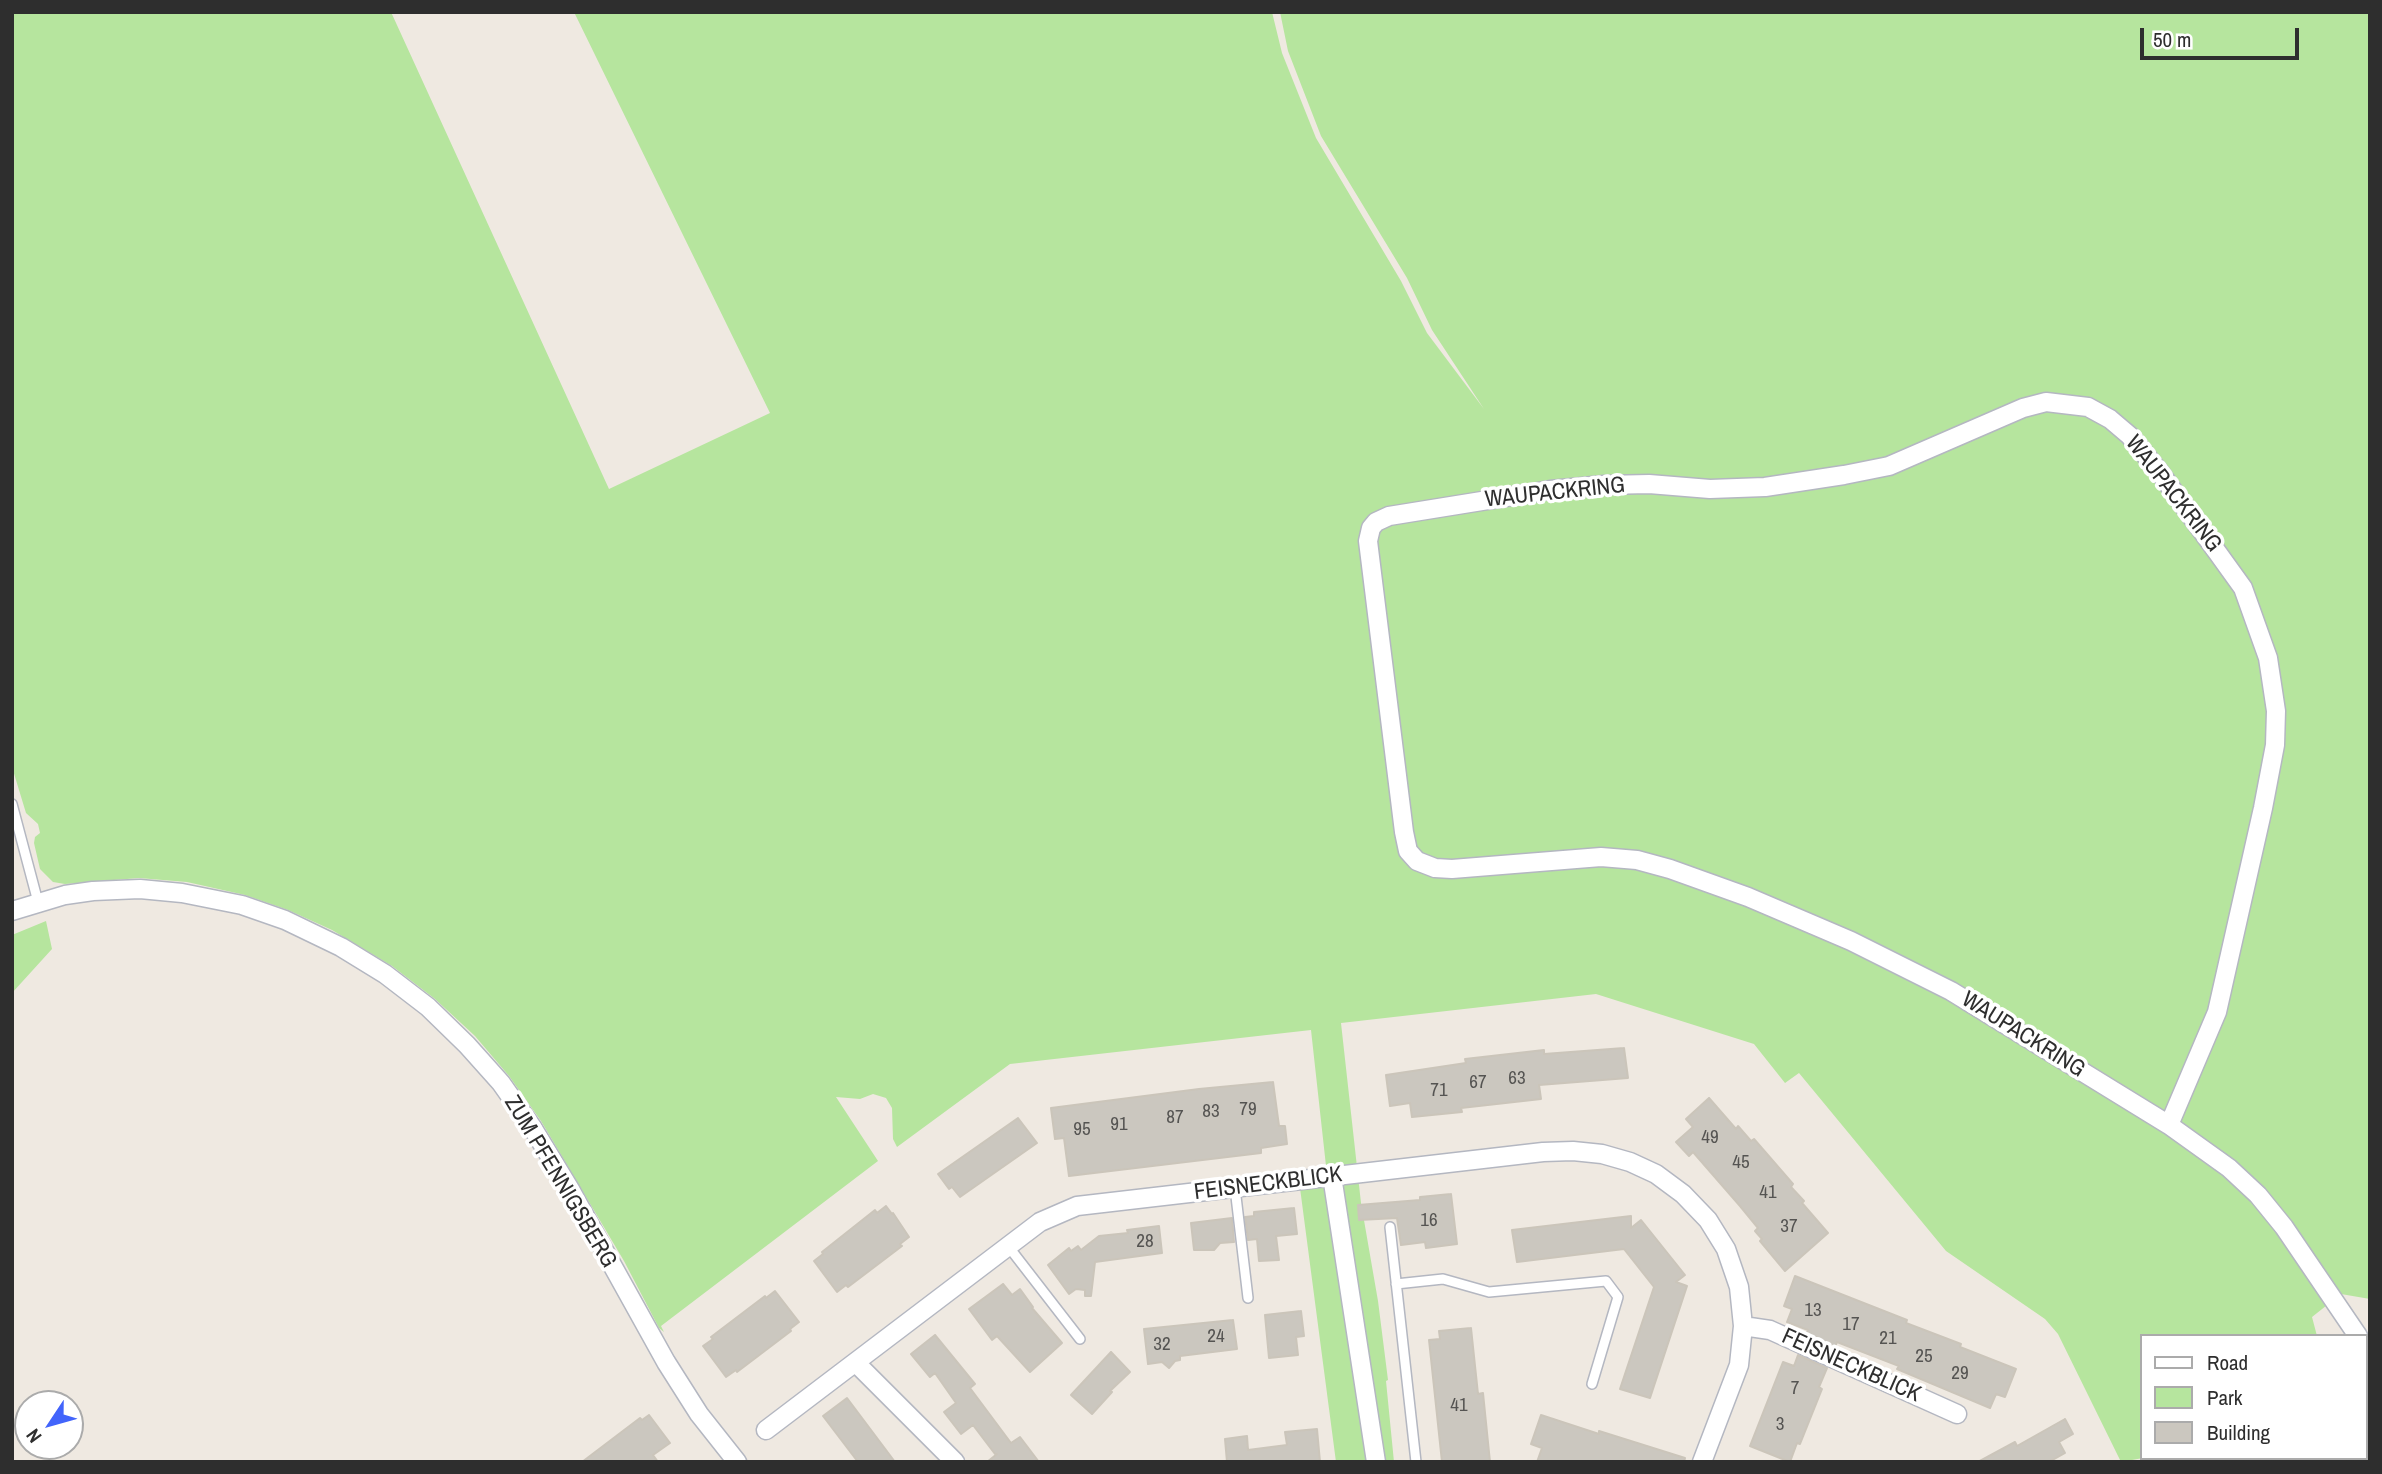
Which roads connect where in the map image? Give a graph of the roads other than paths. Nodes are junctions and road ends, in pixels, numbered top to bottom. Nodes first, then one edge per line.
1 (12, 804) edge
2 (38, 902) junction
3 (12, 911) edge
4 (2169, 1125) junction
5 (1332, 1177) junction
6 (1235, 1188) junction
7 (1390, 1227) dead end
8 (1009, 1246) junction
9 (1396, 1284) junction
10 (1248, 1298) dead end
11 (1743, 1326) junction
12 (2357, 1334) edge
13 (1080, 1339) dead end
14 (856, 1363) junction
15 (1592, 1384) dead end
16 (1957, 1414) dead end
17 (766, 1430) dead end
18 (737, 1462) edge
19 (955, 1462) edge
20 (1376, 1462) edge
21 (1416, 1462) edge
22 (1702, 1462) edge

1 - 2 lane
2 - 3 street, ZUM PFENNIGSBERG
2 - 18 street, ZUM PFENNIGSBERG
4 - 4 street, WAUPACKRING
4 - 12 street, WAUPACKRING
5 - 6 street, FEISNECKBLICK
5 - 11 street, FEISNECKBLICK
5 - 20 street
6 - 8 street, FEISNECKBLICK
6 - 10 lane
7 - 9 lane
8 - 13 lane
8 - 14 street, FEISNECKBLICK
9 - 15 lane
9 - 21 lane
11 - 16 street, FEISNECKBLICK
11 - 22 street, FEISNECKBLICK
14 - 17 street, FEISNECKBLICK
14 - 19 street

